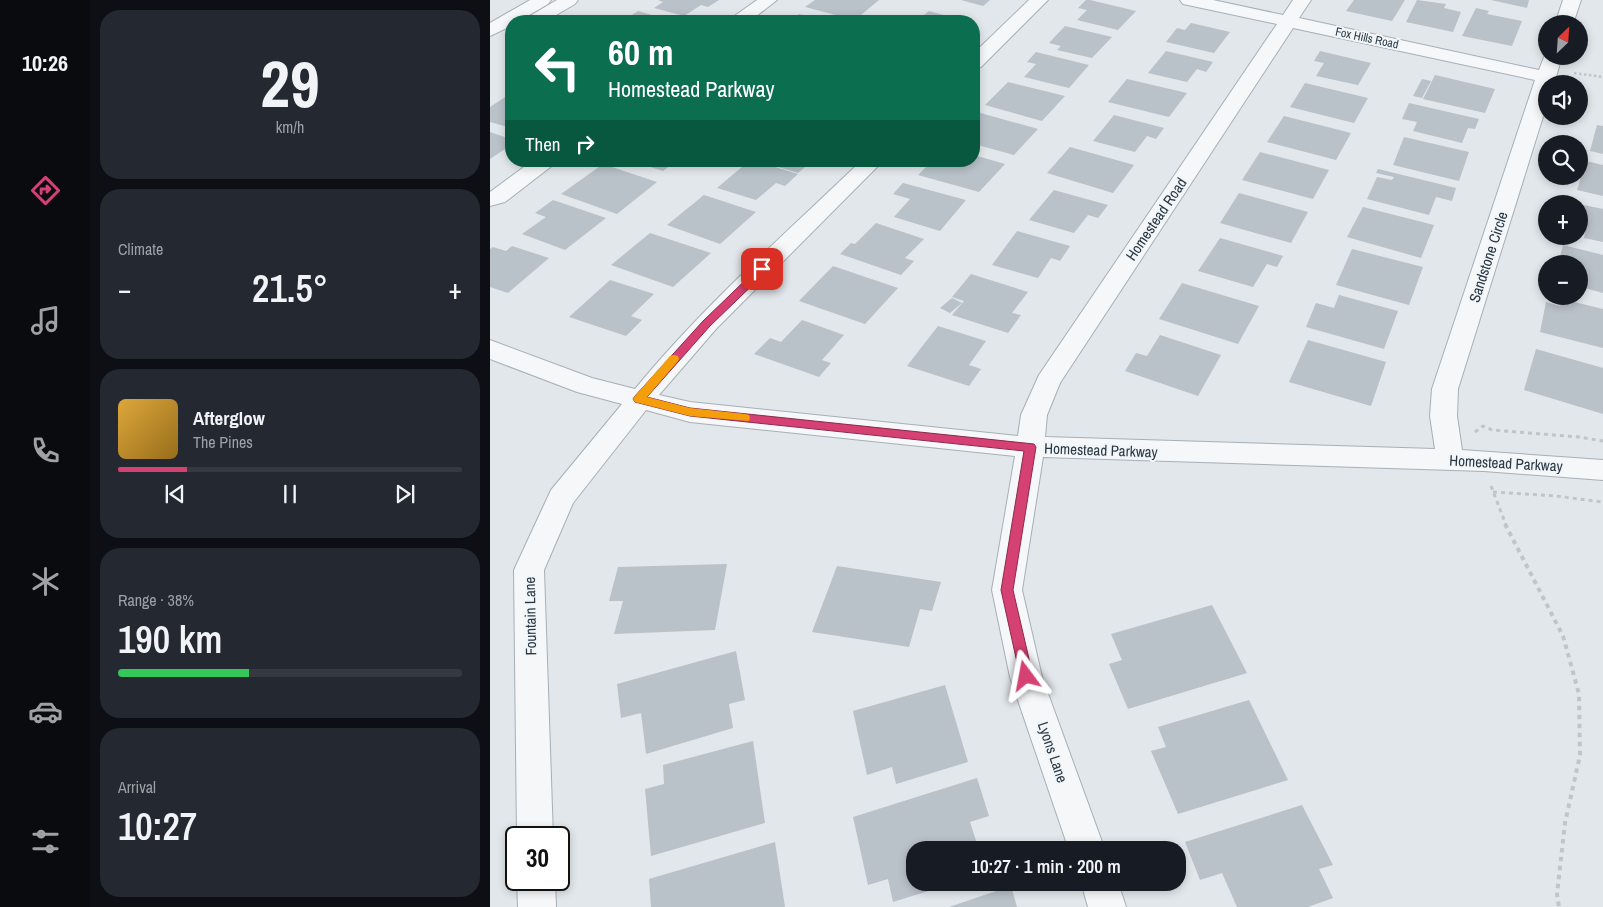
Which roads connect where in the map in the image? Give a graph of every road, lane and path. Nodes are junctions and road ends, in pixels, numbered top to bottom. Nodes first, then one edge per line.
1 (542, 0) edge
2 (569, 0) edge
3 (768, 0) edge
4 (1039, 0) edge
5 (1189, 0) edge
6 (1302, 0) edge
7 (1572, 0) edge
8 (517, 15) edge
9 (544, 15) edge
10 (747, 15) edge
11 (1567, 15) edge
12 (1287, 21) junction
13 (505, 22) edge
14 (490, 31) edge
15 (505, 40) edge
16 (490, 49) edge
17 (980, 57) edge
18 (1555, 68) edge
19 (1603, 77) edge
20 (538, 167) edge
21 (867, 167) edge
22 (490, 199) edge
23 (490, 349) edge
24 (639, 399) junction
25 (1475, 431) dead end
26 (1603, 441) edge
27 (1030, 447) junction
28 (1452, 460) junction
29 (1603, 470) edge
30 (1490, 481) dead end
31 (1493, 492) junction
32 (1603, 502) edge
33 (535, 826) edge
34 (1084, 841) edge
35 (536, 891) edge
36 (1102, 891) edge
37 (537, 907) edge
38 (1108, 907) edge
39 (1559, 907) edge

1 - 8 street
2 - 9 street
3 - 10 street
4 - 17 street
5 - 12 street, Fox Hills Road
6 - 12 street, Homestead Road
7 - 11 street
12 - 18 street, Fox Hills Road
12 - 27 street, Homestead Road
13 - 14 street
15 - 16 street
18 - 19 path
18 - 28 street, Sandstone Circle
20 - 22 street
21 - 24 street
23 - 24 street, Homestead Parkway
24 - 27 street, Homestead Parkway
24 - 33 street, Fountain Lane
25 - 26 path
27 - 28 street, Homestead Parkway
27 - 34 street, Lyons Lane
28 - 29 street, Homestead Parkway
30 - 31 path
31 - 32 path
31 - 39 path
35 - 37 street
36 - 38 street

